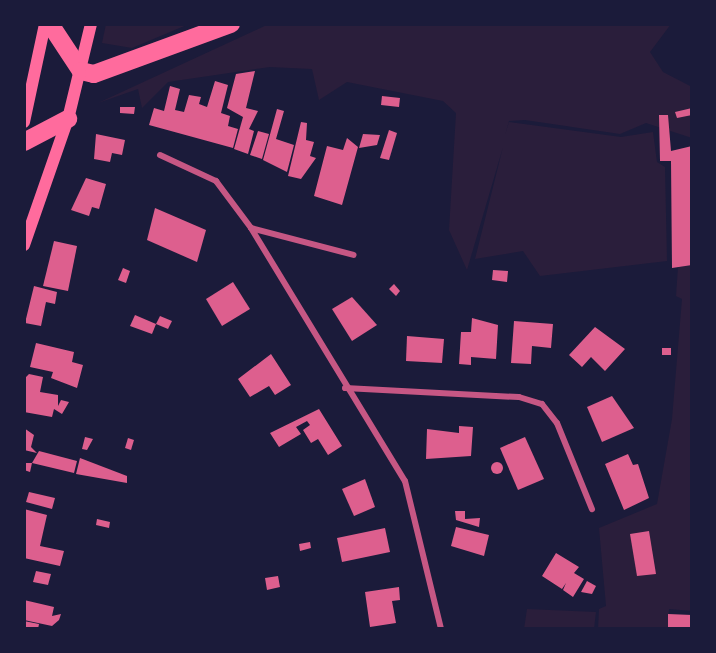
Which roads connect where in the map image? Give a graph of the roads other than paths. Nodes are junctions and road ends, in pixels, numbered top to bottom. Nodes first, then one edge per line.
1 (47, 24) edge
2 (91, 24) edge
3 (231, 24) edge
4 (81, 71) junction
5 (68, 119) junction
6 (24, 122) edge
7 (24, 142) edge
8 (160, 155) dead end
9 (251, 228) junction
10 (24, 245) edge
11 (354, 255) dead end
12 (345, 388) junction
13 (592, 509) dead end
14 (441, 629) edge

1 - 4 highway
1 - 6 main road
2 - 4 main road
3 - 4 highway
4 - 5 main road
5 - 7 highway
5 - 10 main road
8 - 9 street
9 - 11 street
9 - 12 street
12 - 13 street
12 - 14 street

